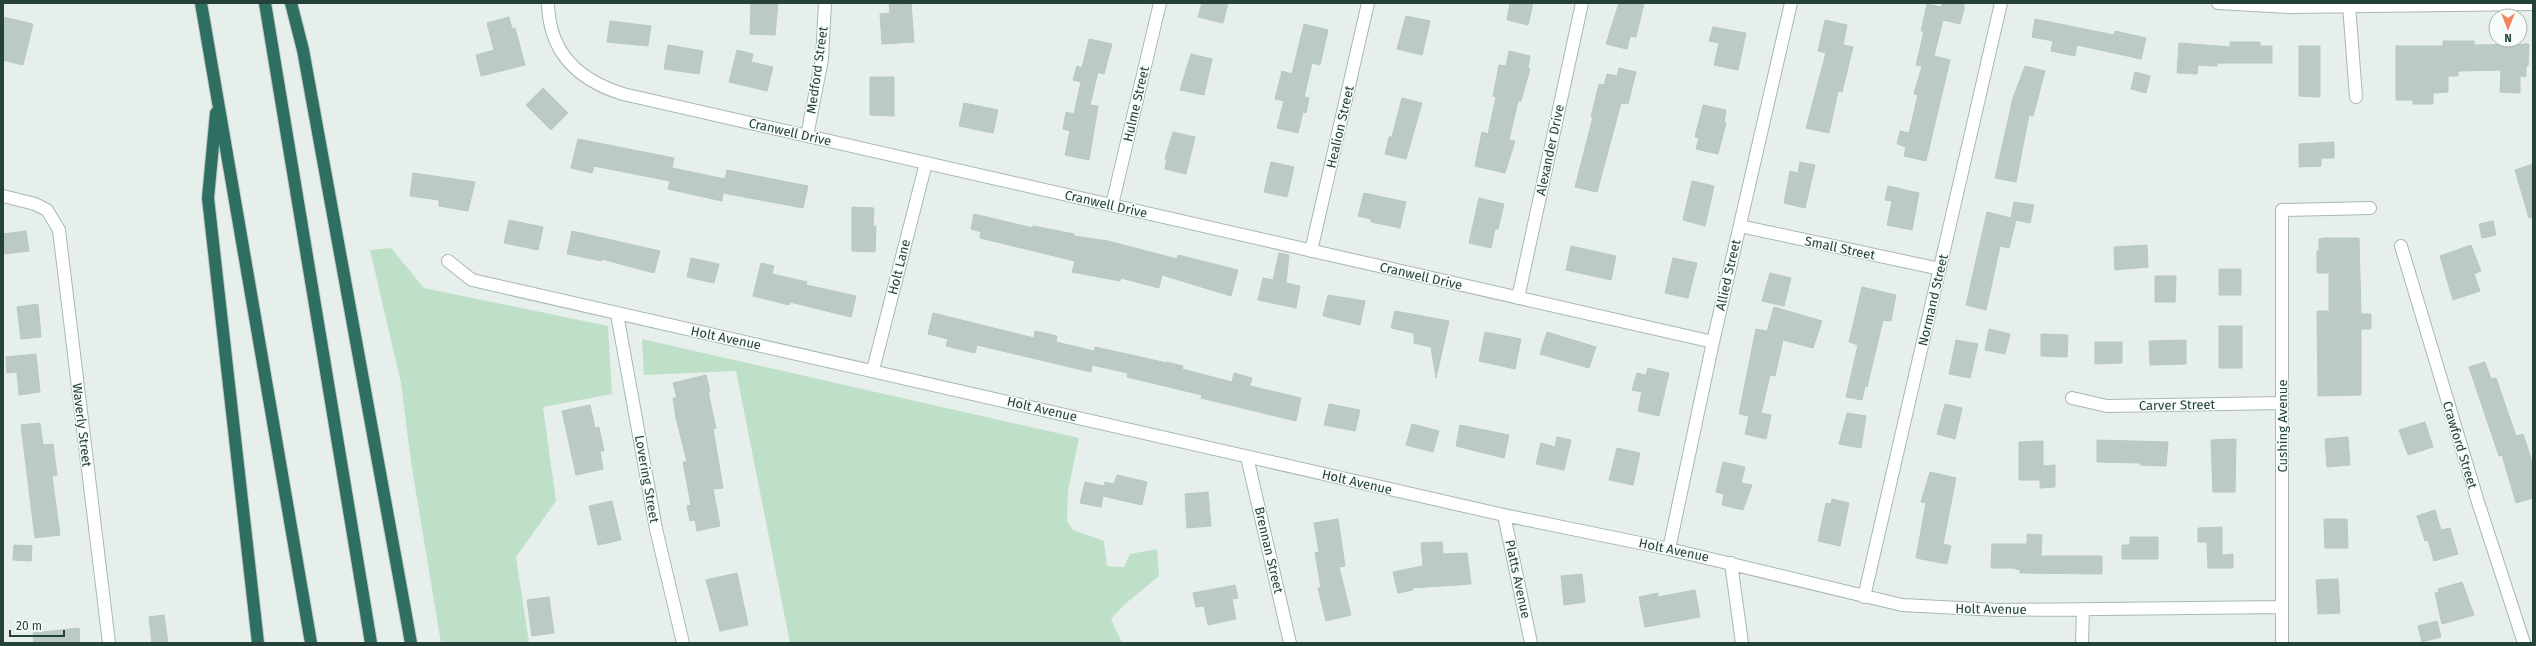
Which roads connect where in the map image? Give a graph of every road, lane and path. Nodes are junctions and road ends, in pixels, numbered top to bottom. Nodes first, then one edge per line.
1 (201, 3) edge
2 (265, 3) edge
3 (291, 3) edge
4 (548, 3) edge
5 (825, 3) edge
6 (1160, 3) edge
7 (1368, 3) edge
8 (1582, 3) edge
9 (1791, 3) edge
10 (2001, 3) edge
11 (2218, 3) edge
12 (2533, 4) edge
13 (2349, 5) junction
14 (218, 95) junction
15 (2356, 98) dead end
16 (807, 136) junction
17 (926, 163) junction
18 (3, 196) edge
19 (1112, 206) junction
20 (2370, 208) dead end
21 (1740, 226) junction
22 (2401, 246) dead end
23 (1311, 251) junction
24 (448, 261) dead end
25 (1940, 269) junction
26 (1518, 298) junction
27 (617, 314) junction
28 (1713, 342) junction
29 (873, 370) junction
30 (2072, 398) dead end
31 (2282, 403) junction
32 (1247, 456) junction
33 (1504, 515) junction
34 (1669, 549) junction
35 (1732, 563) junction
36 (1864, 596) junction
37 (2282, 607) junction
38 (2082, 610) junction
39 (110, 643) edge
40 (258, 643) edge
41 (311, 643) edge
42 (371, 643) edge
43 (411, 643) edge
44 (683, 643) edge
45 (1290, 643) edge
46 (1531, 643) edge
47 (1742, 643) edge
48 (2082, 643) edge
49 (2282, 643) edge
50 (2524, 643) edge

1 - 14 highway
2 - 42 highway
3 - 43 highway
4 - 16 street, Cranwell Drive
5 - 16 street, Medford Street
6 - 19 street, Hulme Street
7 - 23 street, Healion Street
8 - 26 street, Alexander Drive
9 - 21 street, Allied Street
10 - 25 street, Normand Street
11 - 13 street
12 - 13 street
13 - 15 street
14 - 40 highway
14 - 41 highway
16 - 17 street, Cranwell Drive
17 - 19 street, Cranwell Drive
17 - 29 street, Holt Lane
18 - 39 street, Waverly Street
19 - 23 street, Cranwell Drive
20 - 31 street, Cushing Avenue
21 - 25 street, Small Street
21 - 28 street, Allied Street
22 - 50 street, Crawford Street
23 - 26 street, Cranwell Drive
24 - 27 street, Holt Avenue
25 - 36 street, Normand Street
26 - 28 street, Cranwell Drive
27 - 29 street, Holt Avenue
27 - 44 street, Lovering Street
28 - 34 street, Allied Street
29 - 32 street, Holt Avenue
30 - 31 street, Carver Street
31 - 37 street, Cushing Avenue
32 - 33 street, Holt Avenue
32 - 45 street, Brennan Street
33 - 34 street, Holt Avenue
33 - 46 street, Platts Avenue
34 - 35 street, Holt Avenue
35 - 36 street, Holt Avenue
35 - 47 street
36 - 38 street, Holt Avenue
37 - 38 street, Holt Avenue
37 - 49 street, Cushing Avenue
38 - 48 street

